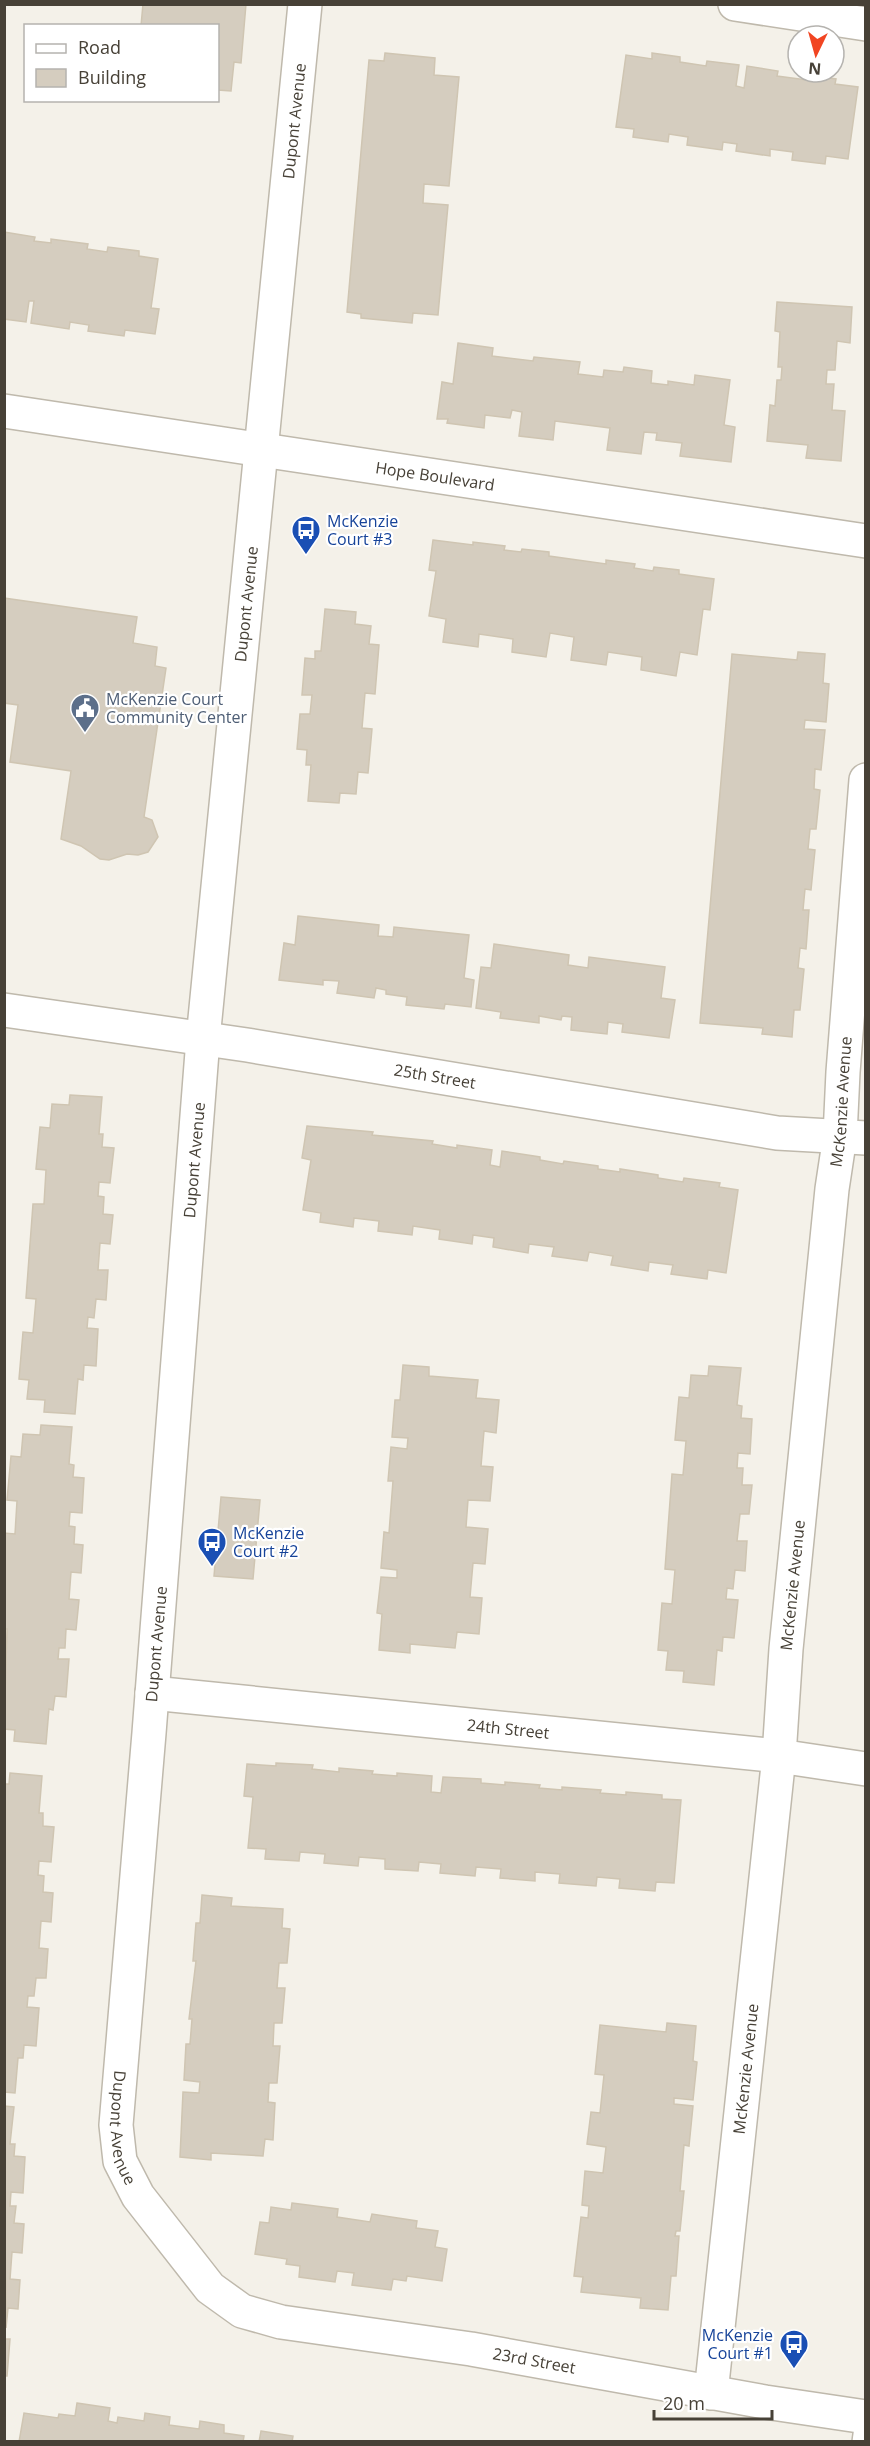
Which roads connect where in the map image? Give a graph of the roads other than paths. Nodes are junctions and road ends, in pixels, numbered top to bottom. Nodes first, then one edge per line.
1 (305, 4) edge
2 (735, 4) edge
3 (866, 24) edge
4 (4, 411) edge
5 (261, 450) junction
6 (866, 541) edge
7 (866, 780) edge
8 (4, 1010) edge
9 (203, 1039) junction
10 (853, 1137) edge
11 (152, 1693) junction
12 (779, 1756) junction
13 (866, 1769) edge
14 (210, 2288) joint
15 (711, 2392) junction
16 (866, 2418) edge
17 (863, 2442) edge

1 - 5 street, Dupont Avenue
2 - 3 street
4 - 5 street, Hope Boulevard
5 - 6 street, Hope Boulevard
5 - 9 street, Dupont Avenue
7 - 10 street, McKenzie Avenue
8 - 9 street, 25th Street
9 - 10 street, 25th Street
9 - 11 street, Dupont Avenue
10 - 12 street, McKenzie Avenue
11 - 12 street, 24th Street
11 - 14 street, Dupont Avenue
12 - 13 street, 24th Street
12 - 15 street, McKenzie Avenue
14 - 15 street, 23rd Street
15 - 16 street, 23rd Street
16 - 17 lane

